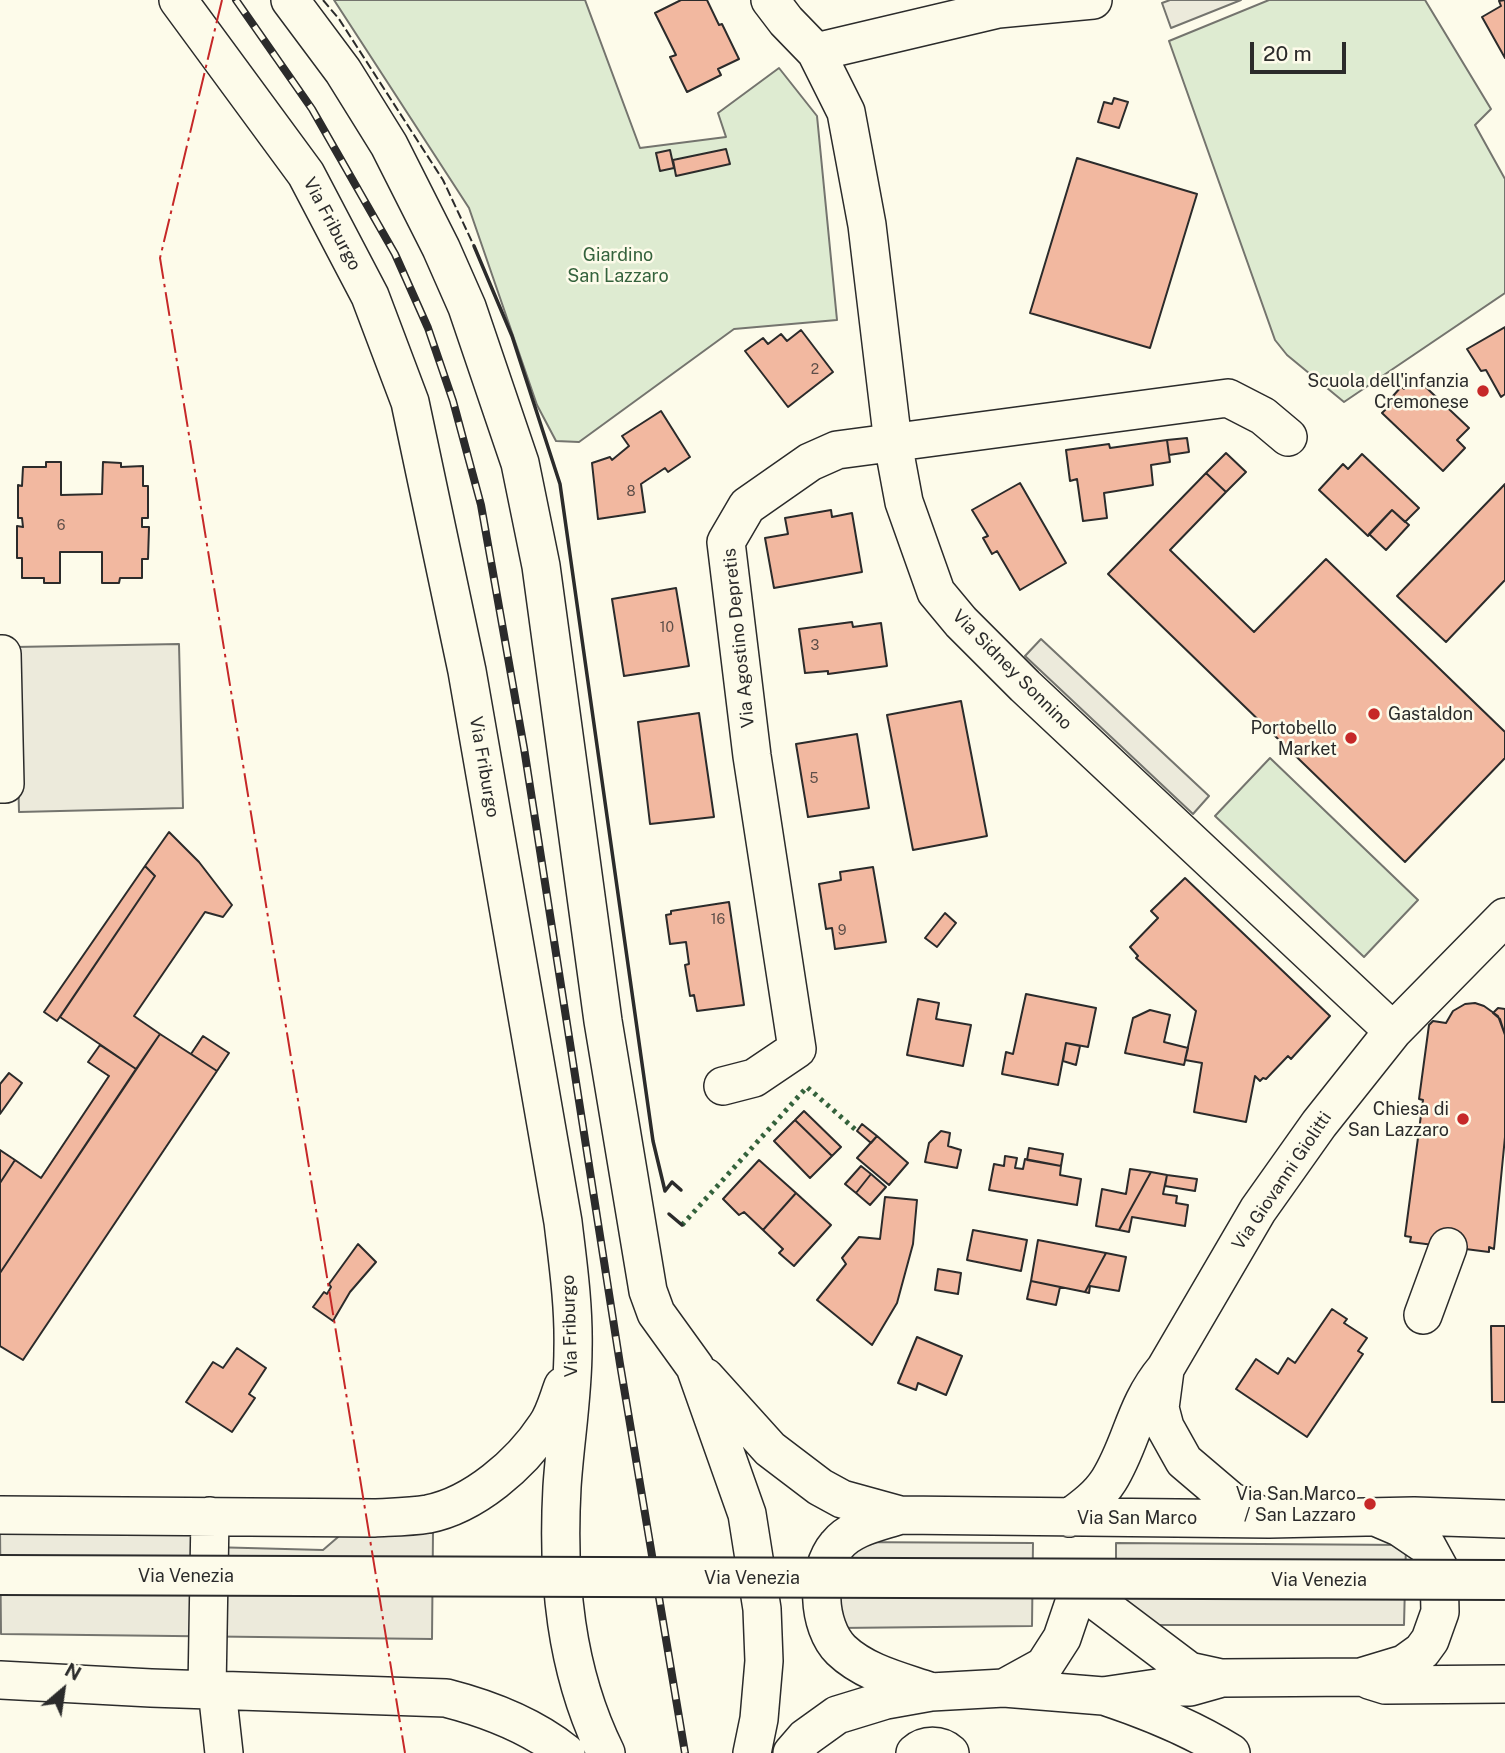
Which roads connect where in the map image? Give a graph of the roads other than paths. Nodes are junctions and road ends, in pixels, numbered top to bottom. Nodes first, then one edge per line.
1 (178, 0) edge
2 (290, 0) edge
3 (770, 0) edge
4 (1093, 0) edge
5 (997, 4) edge
6 (816, 52) junction
7 (1288, 437) dead end
8 (893, 443) junction
9 (2, 653) edge
10 (2, 784) edge
11 (1505, 917) edge
12 (1393, 1031) junction
13 (723, 1086) dead end
14 (1448, 1247) dead end
15 (1423, 1315) dead end
16 (573, 1365) junction
17 (695, 1367) junction
18 (1165, 1369) junction
19 (0, 1515) edge
20 (900, 1515) junction
21 (1375, 1516) junction
22 (1069, 1518) junction
23 (1269, 1519) junction
24 (1505, 1519) edge
25 (210, 1528) junction
26 (0, 1575) edge
27 (1505, 1580) edge
28 (851, 1586) dead end
29 (1079, 1588) junction
30 (1401, 1590) dead end
31 (1361, 1677) junction
32 (1222, 1678) junction
33 (0, 1681) edge
34 (1505, 1684) edge
35 (1004, 1689) junction
36 (212, 1690) junction
37 (931, 1692) junction
38 (1102, 1696) junction
39 (1153, 1716) junction
40 (224, 1753) edge
41 (566, 1753) edge
42 (606, 1753) edge
43 (752, 1753) edge
44 (792, 1753) edge
45 (915, 1753) edge
46 (950, 1753) edge
47 (1185, 1753) edge
48 (1231, 1753) edge

1 - 16 street, Via Friburgo
2 - 17 street
3 - 6 street, Via Sidney Sonnino
4 - 5 street
5 - 6 street
6 - 8 street, Via Sidney Sonnino
7 - 8 street, Via Agostino Depretis
8 - 12 street, Via Sidney Sonnino
8 - 13 street, Via Agostino Depretis
9 - 10 street
11 - 12 street, Via Giovanni Giolitti
12 - 18 street, Via Giovanni Giolitti
14 - 15 street
16 - 25 street
16 - 42 street, Via Friburgo
17 - 20 street, Via San Marco
17 - 43 street
18 - 22 street, Via Giovanni Giolitti
18 - 23 street, Via Giovanni Giolitti
19 - 25 street
20 - 22 street, Via San Marco
20 - 37 street, Via San Marco
21 - 23 street, Via San Marco
21 - 24 street, Via San Marco
21 - 31 street, Via San Marco
22 - 23 street, Via San Marco
25 - 36 street
26 - 27 main road, Via Venezia, bridge
28 - 29 street
29 - 30 street
29 - 32 street
29 - 35 street
31 - 32 street, Via San Marco
31 - 34 street, Via San Marco
32 - 38 street, Via San Marco
33 - 36 street
35 - 37 street, Via San Marco
35 - 38 street, Via San Marco
36 - 40 street
36 - 41 street
37 - 44 street, Via San Marco
38 - 39 street
39 - 47 street
39 - 48 street
45 - 46 street

